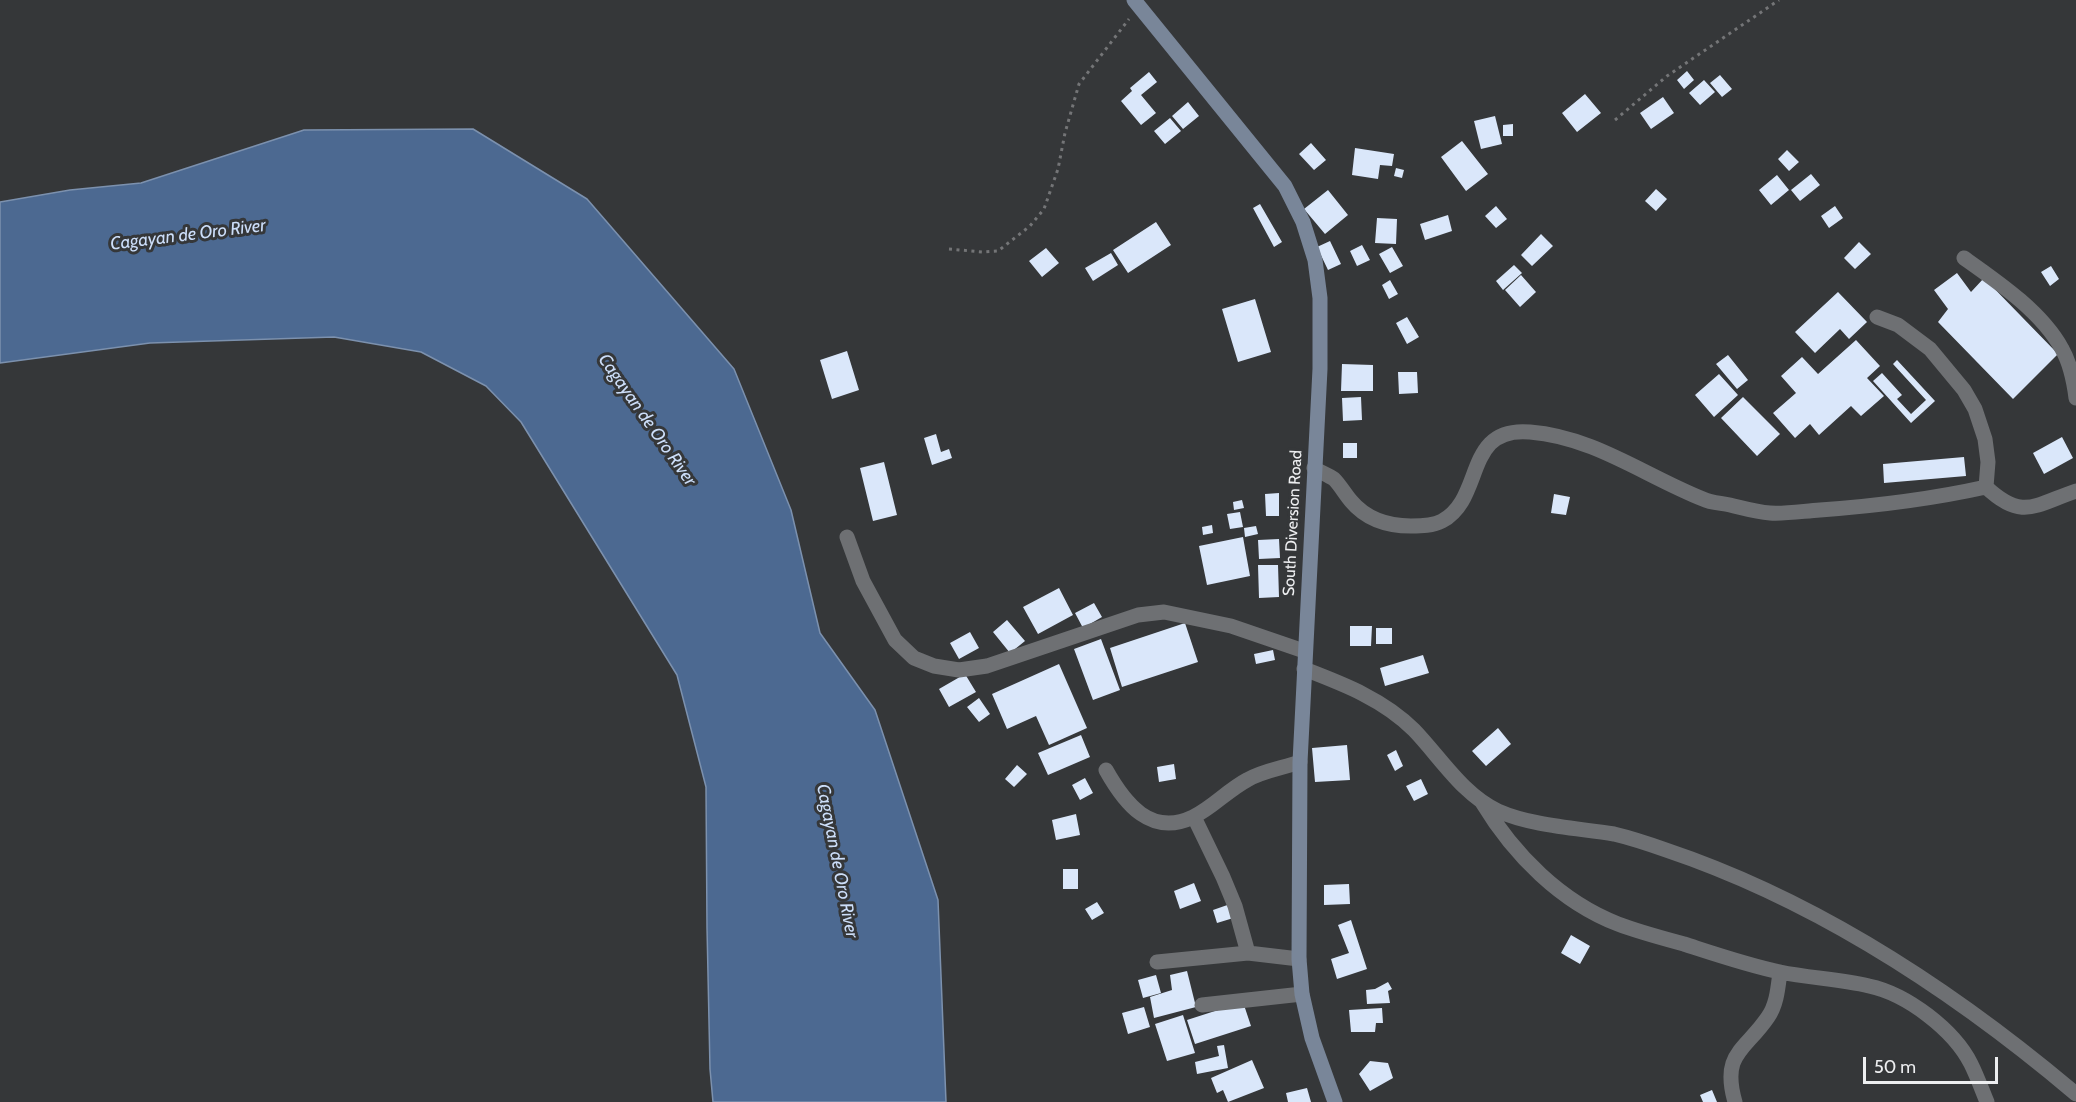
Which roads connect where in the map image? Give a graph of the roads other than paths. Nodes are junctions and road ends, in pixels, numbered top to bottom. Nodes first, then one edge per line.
1 (1137, 3) edge
2 (1964, 258) dead end
3 (1877, 316) dead end
4 (2076, 398) edge
5 (1314, 468) junction
6 (1986, 487) junction
7 (2076, 492) edge
8 (847, 537) dead end
9 (1304, 651) junction
10 (1304, 669) junction
11 (1300, 762) junction
12 (1106, 770) dead end
13 (1482, 802) junction
14 (1194, 817) junction
15 (1248, 953) junction
16 (1299, 959) junction
17 (1157, 962) dead end
18 (1780, 972) junction
19 (1941, 991) junction
20 (1302, 994) junction
21 (1203, 1005) dead end
22 (1926, 1013) junction
23 (2076, 1094) edge
24 (1335, 1102) edge
25 (1735, 1102) edge
26 (1987, 1102) edge

1 - 5 main road, South Diversion Road
2 - 4 street
3 - 6 street
5 - 6 street
5 - 9 main road, South Diversion Road
6 - 7 street
8 - 9 street
9 - 10 main road, South Diversion Road
10 - 11 main road, South Diversion Road
10 - 13 street
11 - 14 street
11 - 16 main road, South Diversion Road
12 - 14 street
13 - 18 street
13 - 19 street
14 - 15 street
15 - 16 street
15 - 17 street
16 - 20 main road, South Diversion Road
18 - 22 street
18 - 25 street
19 - 22 street
19 - 23 street
20 - 21 street
20 - 24 main road, South Diversion Road
22 - 26 street

